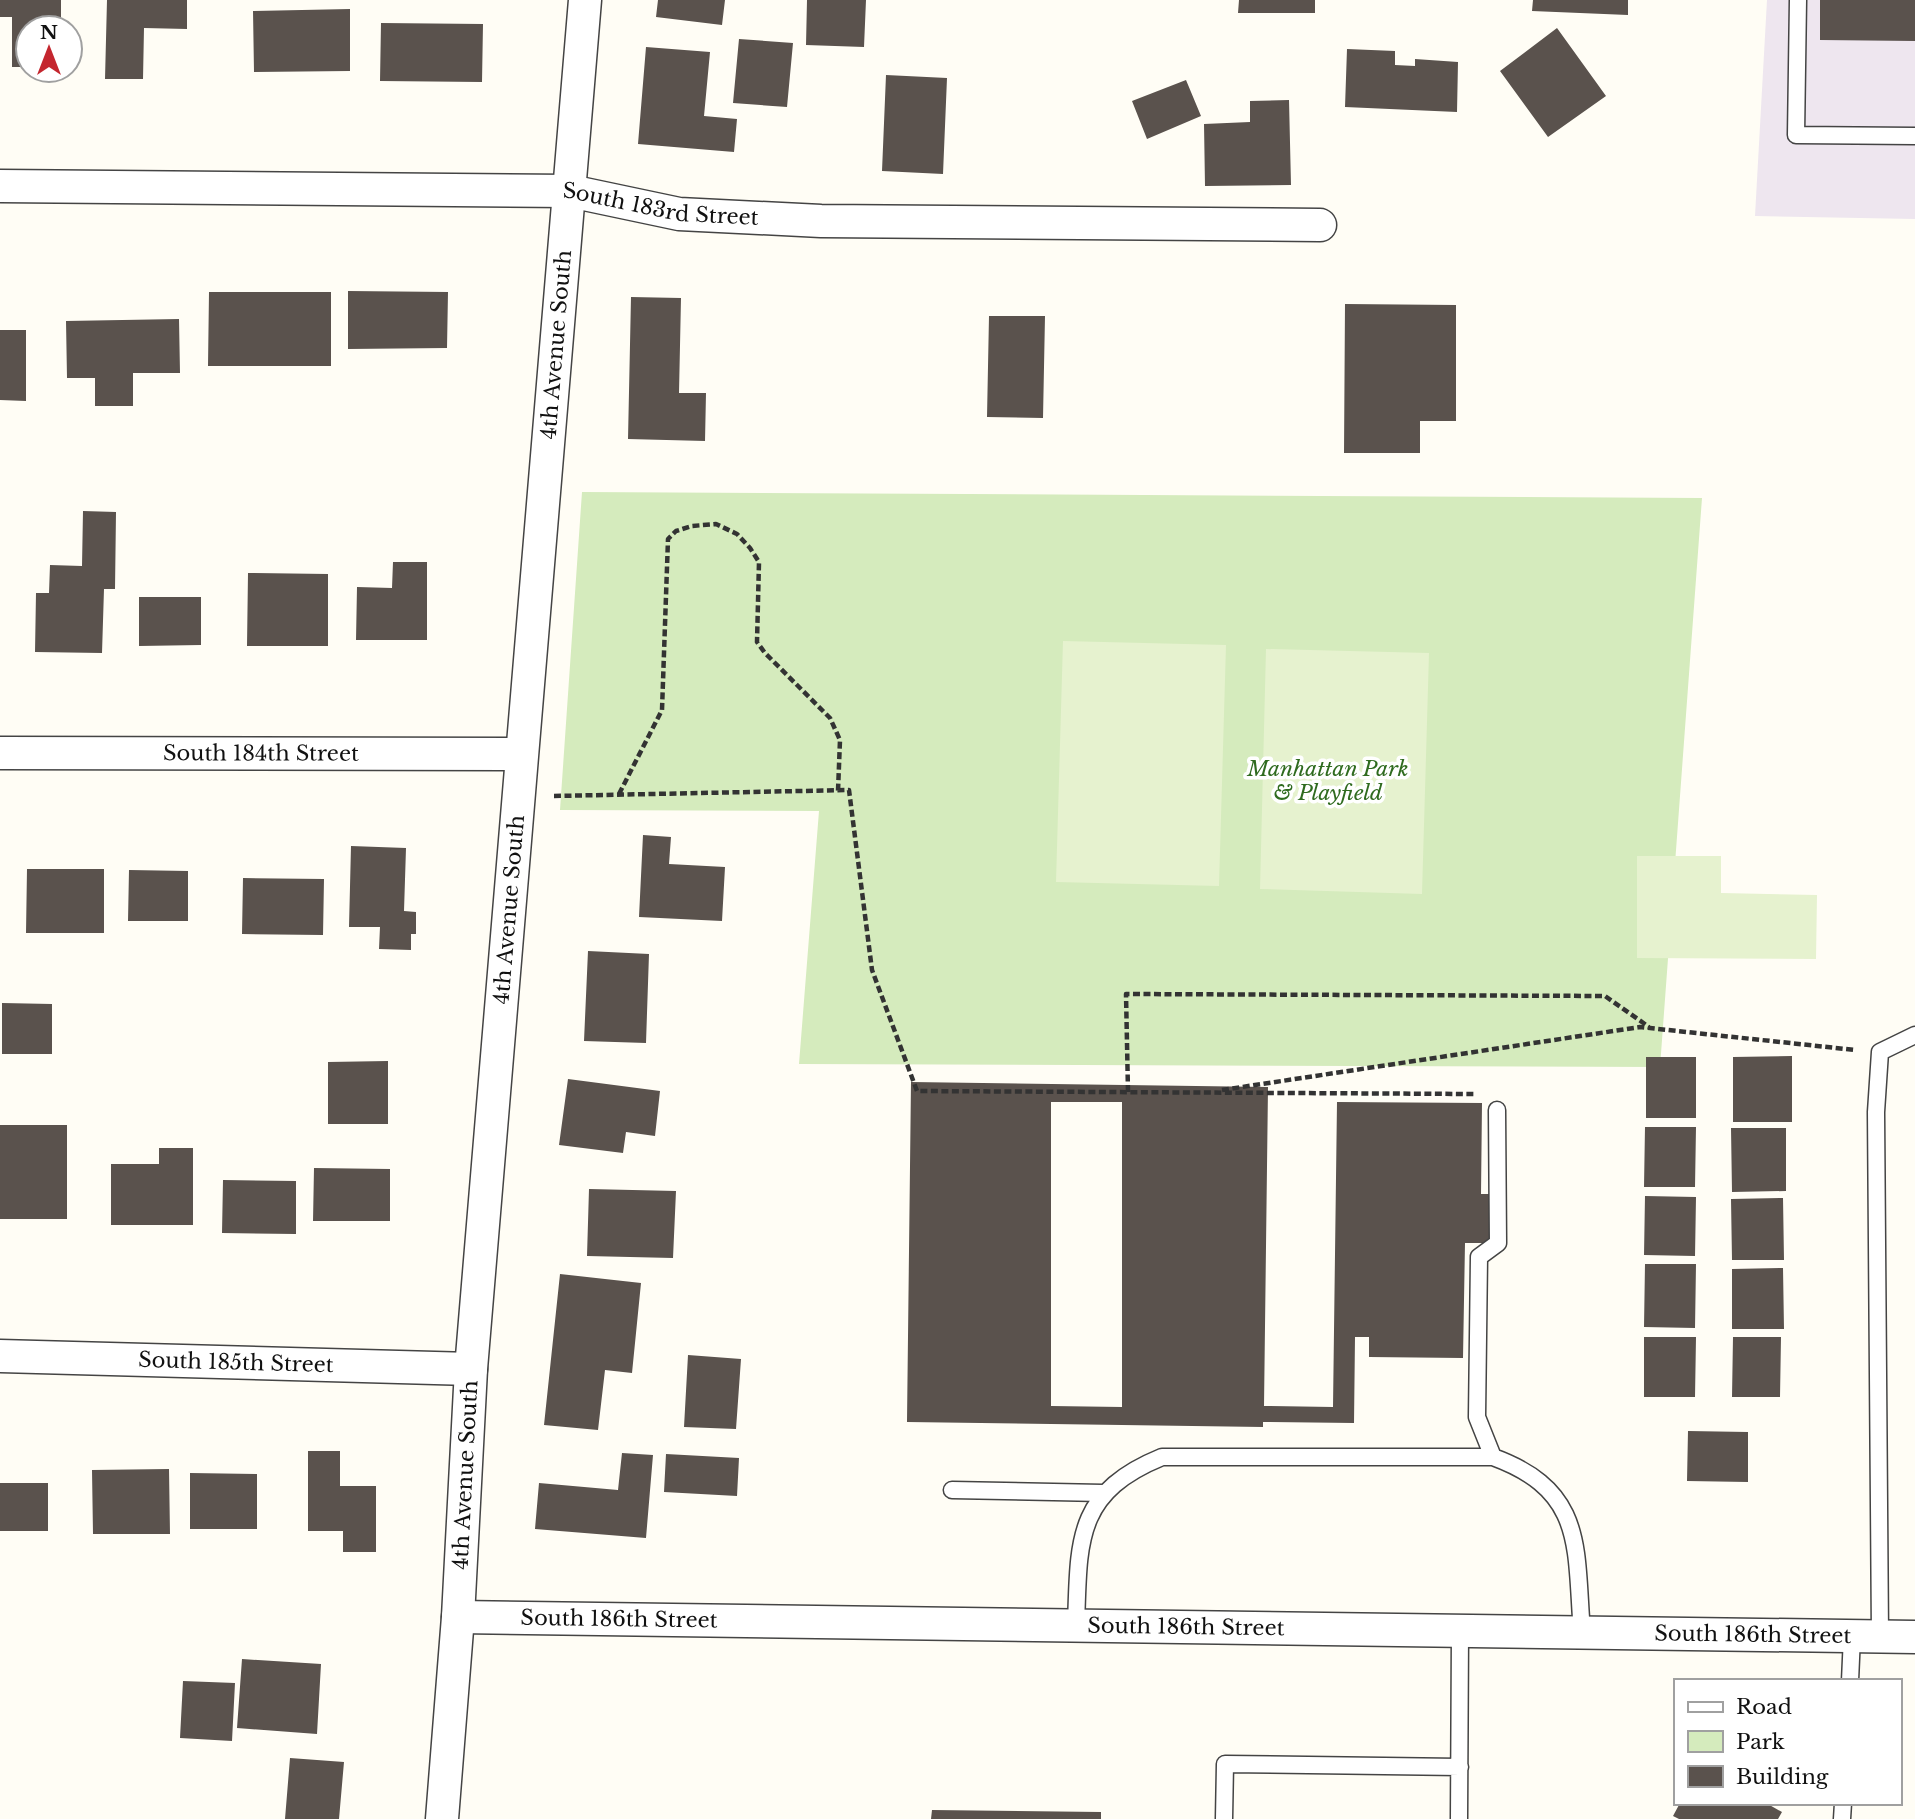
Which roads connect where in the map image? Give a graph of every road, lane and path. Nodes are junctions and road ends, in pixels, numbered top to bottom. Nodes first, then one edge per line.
1 (585, 0) edge
2 (1798, 0) edge
3 (1915, 136) edge
4 (0, 186) edge
5 (570, 191) junction
6 (1320, 225) dead end
7 (0, 753) edge
8 (521, 754) junction
9 (838, 791) junction
10 (619, 794) junction
11 (518, 796) junction
12 (1650, 1028) junction
13 (1915, 1035) edge
14 (1880, 1052) junction
15 (1128, 1092) junction
16 (1207, 1093) junction
17 (1497, 1110) joint
18 (0, 1356) edge
19 (471, 1369) junction
20 (1493, 1457) junction
21 (952, 1490) dead end
22 (1103, 1493) junction
23 (458, 1618) junction
24 (1076, 1626) junction
25 (1461, 1631) junction
26 (1582, 1632) junction
27 (1866, 1636) junction
28 (1915, 1637) edge
29 (1851, 1679) edge
30 (1460, 1767) junction
31 (442, 1819) edge
32 (1224, 1819) edge
33 (1459, 1819) edge

1 - 5 street, 4th Avenue South
2 - 3 lane
4 - 5 street, South 183rd Street
5 - 6 street, South 183rd Street
5 - 8 street, 4th Avenue South
7 - 8 street, South 184th Street
8 - 11 street, 4th Avenue South
9 - 10 path
9 - 10 path
9 - 15 path
10 - 11 path
11 - 19 street, 4th Avenue South
12 - 14 path
12 - 15 path
12 - 16 path
13 - 14 lane
14 - 27 lane
15 - 16 path
16 - 17 path
17 - 20 lane
18 - 19 street, South 185th Street
19 - 23 street, 4th Avenue South
20 - 22 lane
20 - 26 lane
21 - 22 lane
22 - 24 lane
23 - 24 street, South 186th Street
23 - 31 street, 4th Avenue South
24 - 25 street, South 186th Street
25 - 26 street, South 186th Street
25 - 30 lane
26 - 27 street, South 186th Street
27 - 28 street, South 186th Street
27 - 29 lane
30 - 32 lane
30 - 33 lane

